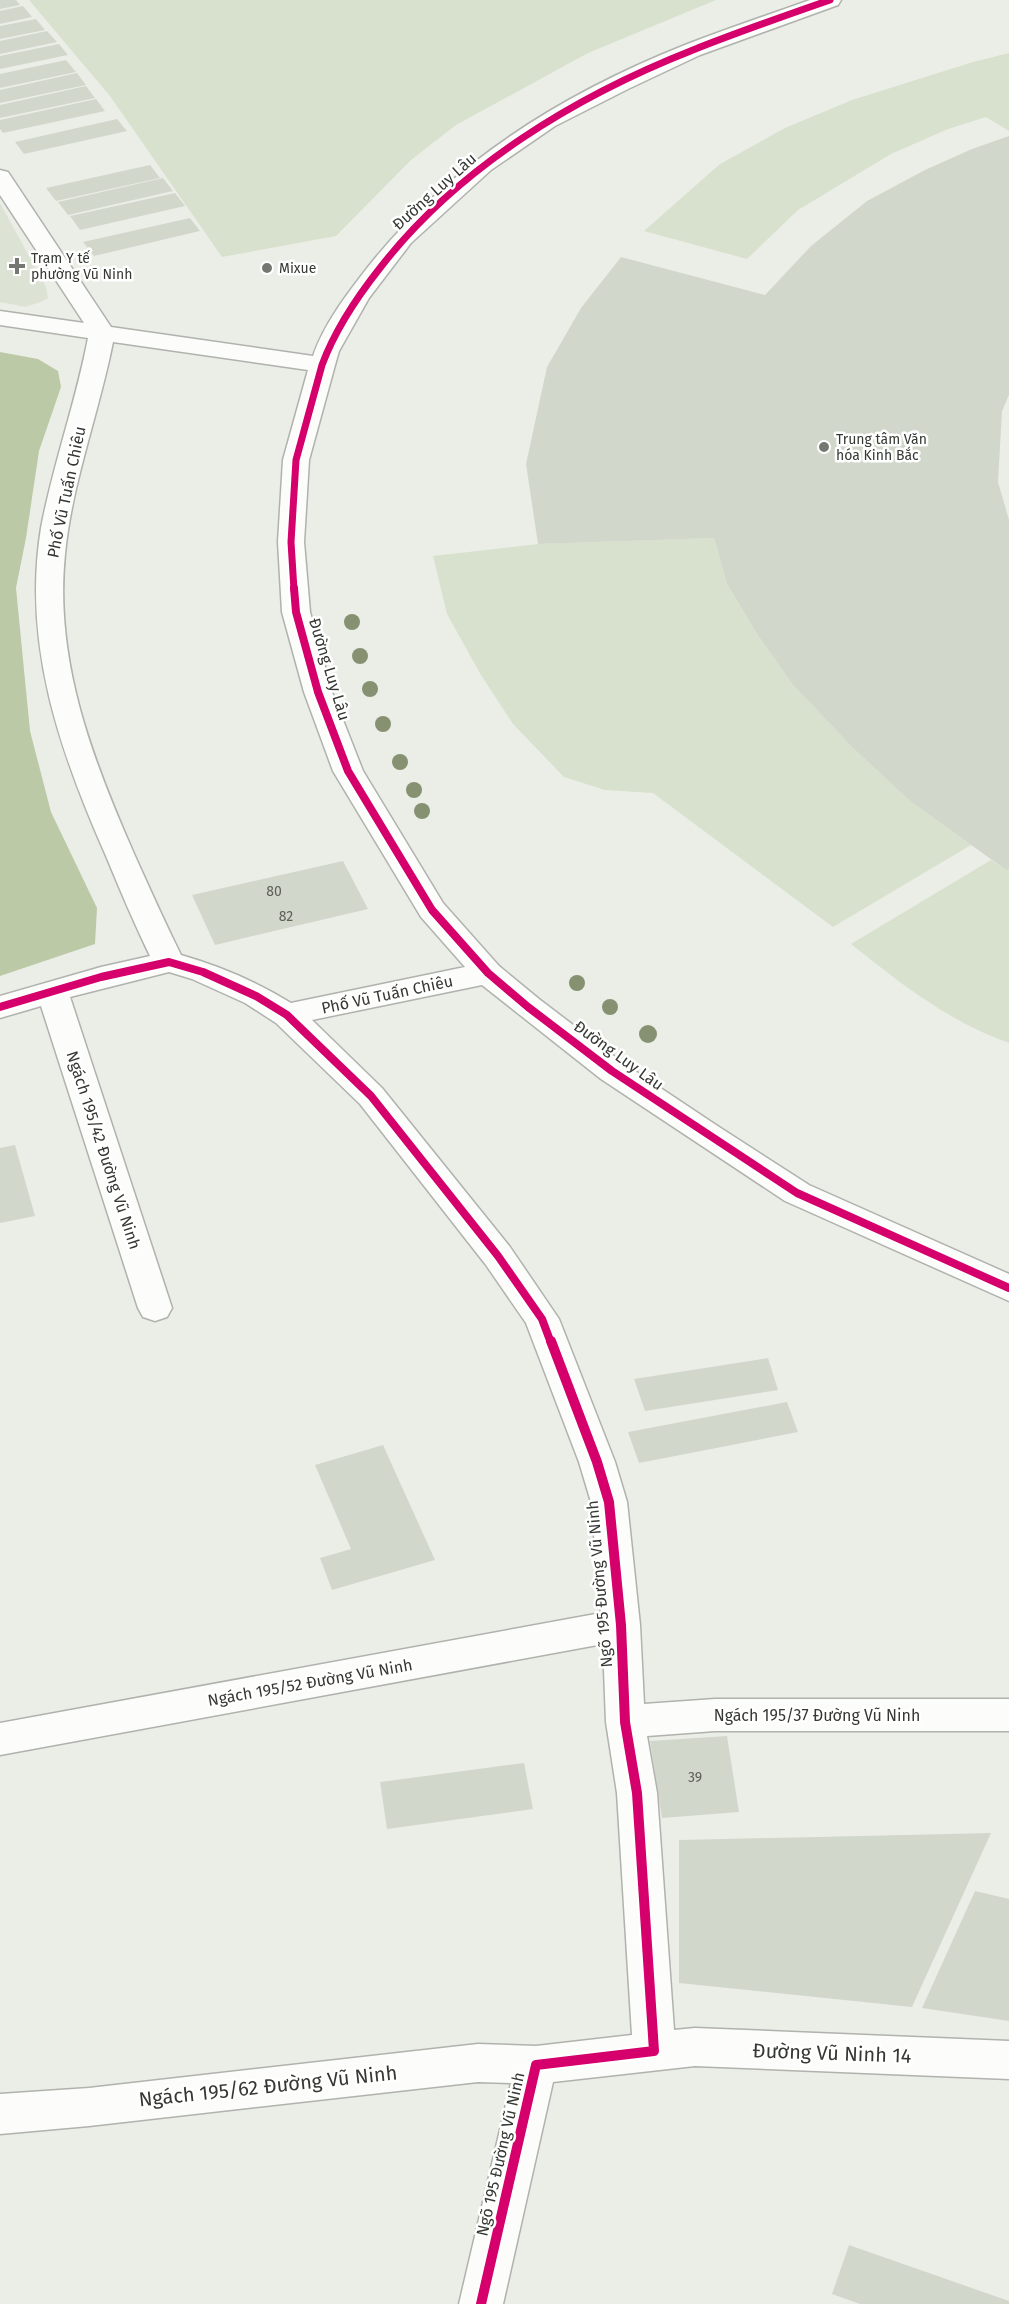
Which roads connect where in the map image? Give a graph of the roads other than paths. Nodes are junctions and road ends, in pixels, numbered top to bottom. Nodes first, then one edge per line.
1 (830, 0) edge
2 (0, 177) edge
3 (0, 318) edge
4 (102, 332) junction
5 (322, 365) junction
6 (169, 962) junction
7 (488, 973) junction
8 (52, 992) junction
9 (0, 1007) edge
10 (287, 1015) junction
11 (1009, 1288) edge
12 (155, 1308) dead end
13 (621, 1624) junction
14 (1009, 1715) edge
15 (625, 1722) junction
16 (0, 1738) edge
17 (654, 2051) junction
18 (1009, 2060) edge
19 (536, 2065) junction
20 (0, 2114) edge
21 (481, 2304) edge

1 - 5 street, Đường Luy Lâu
2 - 4 street
3 - 4 street
4 - 5 street
4 - 6 street, Phố Vũ Tuấn Chiêu
5 - 7 street, Đường Luy Lâu
6 - 8 street, Ngõ 195 Đường Vũ Ninh
6 - 10 street, Ngõ 195 Đường Vũ Ninh
7 - 10 street, Phố Vũ Tuấn Chiêu
7 - 11 street, Đường Luy Lâu
8 - 9 street, Ngõ 195 Đường Vũ Ninh
8 - 12 street, Ngách 195/42 Đường Vũ Ninh
10 - 13 street, Ngõ 195 Đường Vũ Ninh
13 - 15 street, Ngõ 195 Đường Vũ Ninh
13 - 16 street, Ngách 195/52 Đường Vũ Ninh
14 - 15 street, Ngách 195/37 Đường Vũ Ninh
15 - 17 street, Ngõ 195 Đường Vũ Ninh
17 - 18 street, Đường Vũ Ninh 14
17 - 19 street, Ngõ 195 Đường Vũ Ninh
19 - 20 street, Ngách 195/62 Đường Vũ Ninh
19 - 21 street, Ngõ 195 Đường Vũ Ninh

